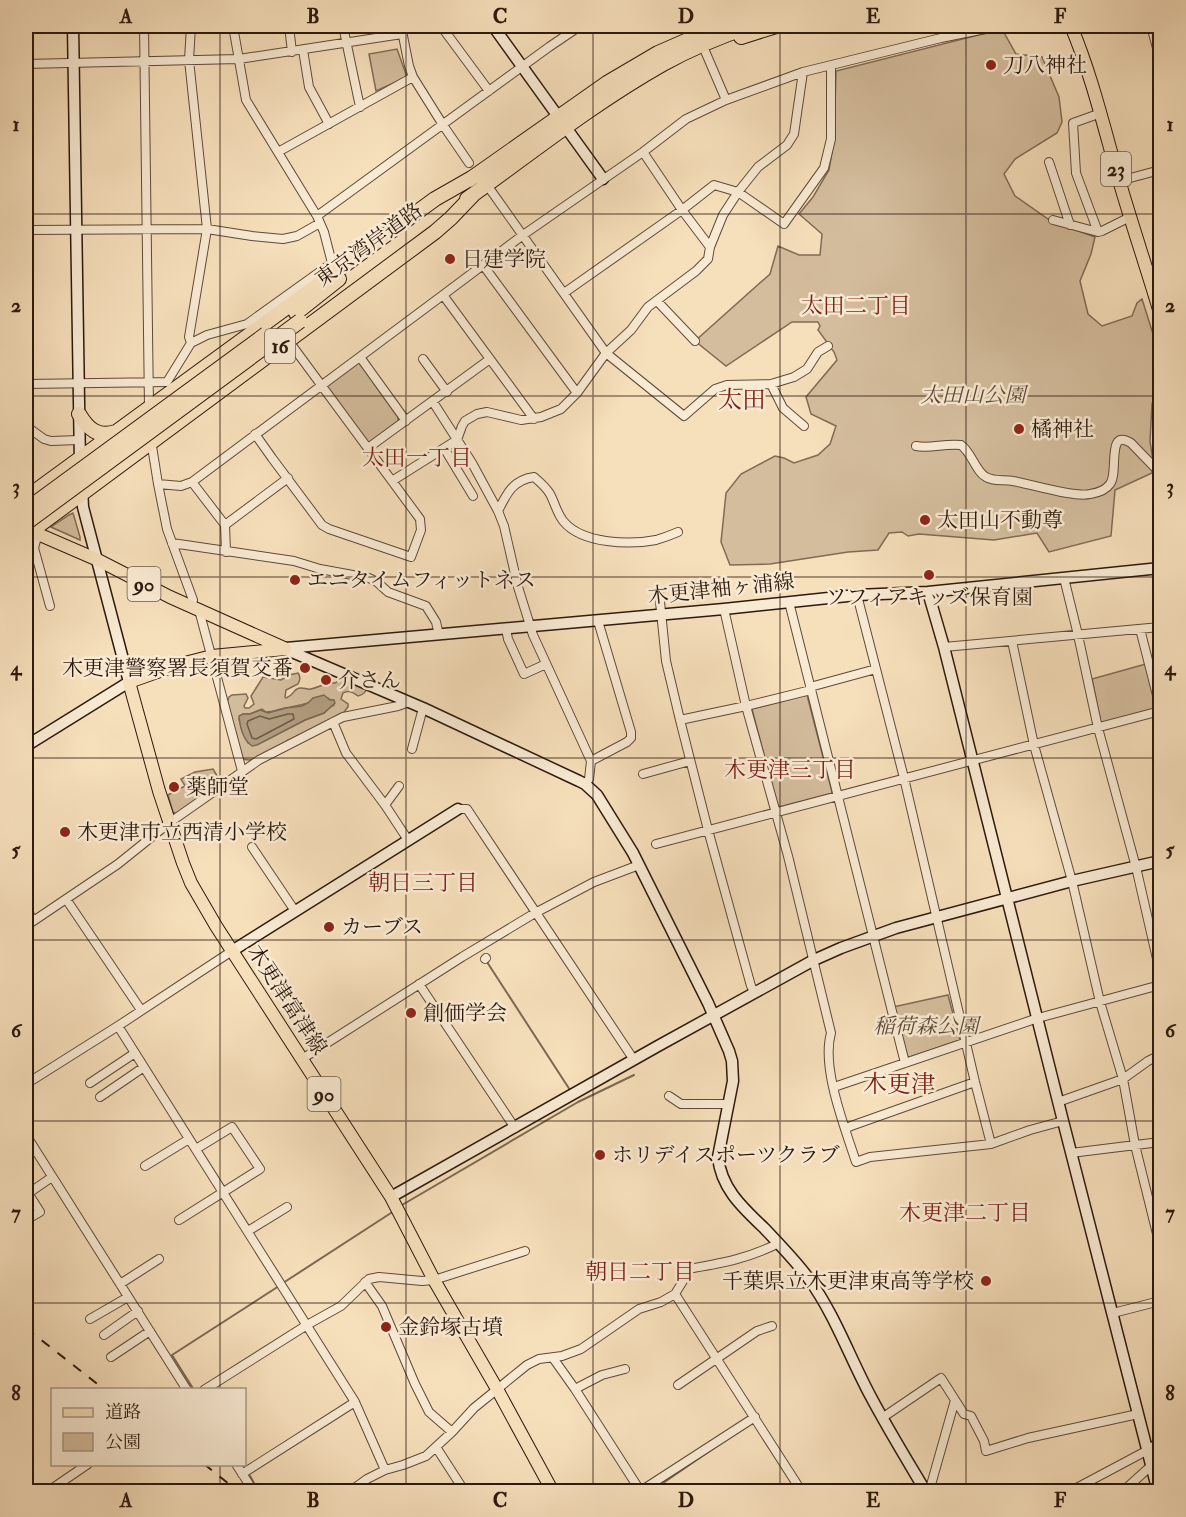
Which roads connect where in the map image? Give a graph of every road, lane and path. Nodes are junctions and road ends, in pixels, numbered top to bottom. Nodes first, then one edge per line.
1 (73, 26) edge
2 (144, 26) edge
3 (191, 26) edge
4 (234, 26) edge
5 (289, 26) edge
6 (343, 26) edge
7 (441, 26) edge
8 (493, 26) edge
9 (580, 26) edge
10 (720, 26) edge
11 (751, 26) edge
12 (776, 26) edge
13 (1000, 26) edge
14 (1071, 26) edge
15 (1151, 26) edge
16 (984, 27) edge
17 (700, 28) edge
18 (402, 30) edge
19 (346, 43) junction
20 (303, 50) junction
21 (705, 51) junction
22 (292, 52) junction
23 (239, 59) junction
24 (1161, 59) edge
25 (189, 60) junction
26 (145, 61) junction
27 (74, 63) junction
28 (665, 63) junction
29 (26, 64) edge
30 (831, 66) junction
31 (523, 67) junction
32 (803, 72) junction
33 (413, 77) junction
34 (489, 91) junction
35 (726, 100) junction
36 (360, 107) junction
37 (1101, 113) junction
38 (562, 122) junction
39 (329, 124) junction
40 (443, 124) junction
41 (278, 152) junction
42 (643, 152) junction
43 (1049, 162) dead end
44 (473, 169) junction
45 (1161, 170) edge
46 (603, 179) junction
47 (1119, 182) junction
48 (487, 185) junction
49 (738, 192) junction
50 (474, 194) junction
51 (682, 210) junction
52 (1130, 217) junction
53 (319, 220) junction
54 (1053, 220) dead end
55 (1070, 225) junction
56 (147, 229) junction
57 (207, 229) junction
58 (26, 230) edge
59 (76, 230) junction
60 (1098, 232) junction
61 (523, 235) junction
62 (710, 247) junction
63 (483, 265) junction
64 (333, 268) junction
65 (564, 293) junction
66 (443, 295) junction
67 (657, 301) junction
68 (1161, 313) edge
69 (298, 317) junction
70 (288, 340) junction
71 (695, 341) dead end
72 (191, 343) junction
73 (828, 346) dead end
74 (606, 353) junction
75 (360, 357) junction
76 (423, 359) dead end
77 (490, 359) junction
78 (150, 383) junction
79 (26, 384) edge
80 (78, 384) junction
81 (771, 384) junction
82 (322, 385) junction
83 (447, 392) junction
84 (577, 393) junction
85 (433, 402) junction
86 (149, 408) junction
87 (79, 414) junction
88 (534, 419) junction
89 (405, 421) junction
90 (26, 426) edge
91 (804, 426) dead end
92 (118, 431) junction
93 (255, 434) junction
94 (79, 440) junction
95 (457, 440) junction
96 (151, 442) junction
97 (916, 446) dead end
98 (368, 448) junction
99 (444, 448) junction
100 (79, 459) junction
101 (1161, 473) edge
102 (288, 478) junction
103 (392, 481) junction
104 (192, 482) junction
105 (158, 484) junction
106 (82, 492) junction
107 (473, 496) dead end
108 (26, 498) edge
109 (26, 510) edge
110 (498, 511) junction
111 (225, 525) junction
112 (29, 530) edge
113 (678, 532) dead end
114 (172, 543) junction
115 (226, 552) junction
116 (98, 560) junction
117 (1161, 568) edge
118 (1064, 578) junction
119 (659, 592) dead end
120 (928, 592) junction
121 (857, 595) junction
122 (789, 602) junction
123 (50, 606) dead end
124 (195, 608) junction
125 (724, 609) junction
126 (662, 615) junction
127 (598, 621) junction
128 (530, 626) junction
129 (1161, 627) edge
130 (506, 629) junction
131 (1140, 629) junction
132 (439, 635) junction
133 (1078, 635) junction
134 (1012, 641) junction
135 (944, 647) junction
136 (285, 649) junction
137 (212, 656) junction
138 (546, 664) junction
139 (876, 669) junction
140 (129, 682) junction
141 (810, 689) junction
142 (409, 702) junction
143 (746, 706) junction
144 (423, 708) junction
145 (1161, 709) edge
146 (680, 720) junction
147 (333, 722) junction
148 (1098, 728) junction
149 (1034, 745) junction
150 (26, 746) edge
151 (412, 749) dead end
152 (591, 761) junction
153 (690, 761) junction
154 (973, 761) junction
155 (242, 771) junction
156 (643, 774) dead end
157 (904, 778) junction
158 (585, 784) junction
159 (399, 786) dead end
160 (837, 796) junction
161 (385, 805) junction
162 (458, 809) joint
163 (775, 813) junction
164 (169, 823) junction
165 (708, 830) junction
166 (408, 840) junction
167 (656, 843) dead end
168 (252, 847) dead end
169 (1161, 861) edge
170 (639, 865) junction
171 (1136, 867) junction
172 (1072, 881) junction
173 (1008, 898) junction
174 (66, 899) junction
175 (26, 909) edge
176 (295, 911) junction
177 (536, 913) junction
178 (937, 917) junction
179 (33, 920) junction
180 (26, 926) edge
181 (873, 936) junction
182 (232, 951) junction
183 (814, 960) junction
184 (1161, 972) edge
185 (419, 984) junction
186 (1161, 985) edge
187 (755, 993) junction
188 (1100, 1002) junction
189 (141, 1010) junction
190 (714, 1015) junction
191 (1038, 1018) junction
192 (118, 1026) junction
193 (965, 1042) junction
194 (135, 1053) junction
195 (1161, 1055) edge
196 (302, 1059) junction
197 (634, 1060) junction
198 (905, 1063) junction
199 (144, 1067) junction
200 (1123, 1079) junction
201 (975, 1082) junction
202 (90, 1083) dead end
203 (26, 1084) edge
204 (834, 1087) junction
205 (100, 1096) dead end
206 (669, 1096) dead end
207 (1058, 1102) junction
208 (729, 1104) junction
209 (1063, 1121) junction
210 (514, 1128) junction
211 (845, 1129) junction
212 (26, 1139) edge
213 (189, 1139) junction
214 (1161, 1142) edge
215 (991, 1144) junction
216 (1135, 1145) junction
217 (195, 1149) junction
218 (1071, 1153) junction
219 (145, 1166) dead end
220 (52, 1177) junction
221 (223, 1193) junction
222 (27, 1194) edge
223 (391, 1197) junction
224 (288, 1207) dead end
225 (26, 1220) edge
226 (179, 1220) dead end
227 (248, 1232) junction
228 (778, 1243) junction
229 (1161, 1246) edge
230 (525, 1251) dead end
231 (159, 1259) dead end
232 (434, 1280) junction
233 (365, 1282) junction
234 (120, 1284) junction
235 (675, 1294) junction
236 (128, 1297) junction
237 (1161, 1301) edge
238 (138, 1311) junction
239 (1113, 1313) junction
240 (90, 1319) dead end
241 (307, 1324) junction
242 (772, 1326) dead end
243 (150, 1331) junction
244 (104, 1335) dead end
245 (111, 1357) dead end
246 (553, 1358) junction
247 (717, 1359) junction
248 (625, 1369) dead end
249 (678, 1385) dead end
250 (186, 1388) edge
251 (206, 1388) edge
252 (497, 1389) junction
253 (575, 1389) junction
254 (955, 1400) junction
255 (355, 1402) junction
256 (1138, 1414) junction
257 (755, 1417) junction
258 (882, 1418) junction
259 (452, 1432) junction
260 (1161, 1444) edge
261 (436, 1448) junction
262 (1148, 1450) junction
263 (1152, 1465) junction
264 (85, 1466) edge
265 (237, 1466) edge
266 (385, 1470) junction
267 (242, 1474) junction
268 (47, 1491) edge
269 (254, 1491) edge
270 (349, 1491) edge
271 (465, 1491) edge
272 (553, 1491) edge
273 (640, 1491) edge
274 (802, 1491) edge
275 (928, 1491) edge
276 (1069, 1491) edge
277 (1122, 1491) edge
278 (1158, 1491) edge

1 - 27 street
2 - 26 street
3 - 25 street
4 - 23 street
5 - 22 street
6 - 19 street
7 - 34 street
8 - 31 street
9 - 31 street
10 - 17 highway, 東京湾岸道路 / 16
11 - 28 highway, 東京湾岸道路 / 16
12 - 21 highway, 16
13 - 16 street
14 - 37 main road, 23
15 - 24 street
16 - 30 street
17 - 38 highway, 東京湾岸道路 / 16
18 - 19 street
18 - 33 street
19 - 20 street
19 - 36 street
20 - 22 street
20 - 39 street
21 - 28 highway, 16
21 - 35 street
22 - 23 street
23 - 25 street
23 - 41 street
25 - 26 street
25 - 57 street
26 - 27 street
26 - 56 street
27 - 29 street
27 - 59 street
28 - 38 highway, 東京湾岸道路 / 16
30 - 32 street
30 - 49 street
31 - 34 street
31 - 38 street
32 - 35 street
32 - 49 street
33 - 36 street
33 - 40 street
34 - 40 street
35 - 42 street
36 - 39 street
37 - 47 main road, 23
37 - 60 street
38 - 44 highway, 東京湾岸道路 / 16
38 - 46 street
38 - 48 highway, 東京湾岸道路 / 16
39 - 41 street
40 - 44 street
40 - 53 street
41 - 53 street
42 - 46 street
42 - 51 street
43 - 55 street
44 - 64 highway, 16
44 - 69 highway, 東京湾岸道路 / 16
45 - 47 street
46 - 61 street
47 - 52 main road, 23
48 - 50 highway, 東京湾岸道路 / 16
48 - 61 street
49 - 51 street
49 - 62 street
50 - 69 highway, 東京湾岸道路 / 16
50 - 70 highway, 16
51 - 62 street
51 - 65 street
52 - 60 street
52 - 68 main road, 23
53 - 57 street
53 - 64 street
54 - 55 street
55 - 60 street
56 - 57 street
56 - 59 street
56 - 78 street
57 - 72 street
58 - 59 street
59 - 80 street
61 - 63 street
61 - 65 street
62 - 67 street
63 - 66 street
63 - 84 street
64 - 72 street
64 - 86 highway, 16
65 - 74 street
66 - 75 street
66 - 77 street
67 - 71 street
67 - 74 street
69 - 109 highway, 東京湾岸道路 / 16, bridge
69 - 112 highway, 東京湾岸道路 / 16, bridge
70 - 82 street
70 - 96 highway, 16
72 - 78 street
73 - 81 street
74 - 81 street
74 - 84 street
75 - 82 street
75 - 89 street
76 - 83 street
77 - 83 street
77 - 88 street
78 - 80 street
78 - 86 street
79 - 80 street
80 - 87 street
81 - 91 street
82 - 93 street
82 - 98 street
83 - 85 street
84 - 88 street
85 - 89 street
85 - 95 street
86 - 92 highway, 16
86 - 96 street
87 - 92 highway
87 - 94 street
88 - 95 street
89 - 98 street
90 - 94 street
92 - 100 highway, 16
93 - 102 street
93 - 104 street
94 - 100 street
95 - 99 street
95 - 110 street
96 - 105 street
96 - 106 highway, 16
97 - 101 street
98 - 103 street
99 - 103 street
99 - 107 street
100 - 106 street
100 - 108 highway, 16
102 - 103 street
102 - 111 street
104 - 105 street
104 - 111 street
105 - 114 street
106 - 112 highway, 16
106 - 116 street
110 - 113 street
110 - 128 street
111 - 115 street
112 - 116 main road, 90
112 - 123 street
114 - 115 street
114 - 124 street
115 - 132 street
116 - 124 main road, 90
116 - 140 street
117 - 118 street, 木更津袖ヶ浦線
118 - 120 street, 木更津袖ヶ浦線
118 - 133 street
119 - 126 street
120 - 121 street, 木更津袖ヶ浦線
120 - 135 street
121 - 122 street, 木更津袖ヶ浦線
121 - 139 street
122 - 125 street, 木更津袖ヶ浦線
122 - 141 street
124 - 136 main road, 90
124 - 137 street
125 - 126 street, 木更津袖ヶ浦線
125 - 143 street
126 - 127 street, 木更津袖ヶ浦線
126 - 146 street
127 - 128 street, 木更津袖ヶ浦線
127 - 152 street
128 - 130 street, 木更津袖ヶ浦線
128 - 138 street
129 - 131 street
130 - 132 street, 木更津袖ヶ浦線
130 - 138 street
131 - 133 street
131 - 145 street
132 - 136 street, 木更津袖ヶ浦線
133 - 134 street
133 - 148 street
134 - 135 street
134 - 149 street
135 - 154 street
136 - 137 main road
136 - 142 street
137 - 140 main road
137 - 155 street
138 - 152 street
139 - 141 street
139 - 157 street
140 - 150 street
140 - 164 main road, 木更津富津線 / 90
141 - 143 street
141 - 160 street
142 - 144 street
142 - 147 street
143 - 146 street
143 - 163 street
144 - 151 street
144 - 158 street
145 - 148 street
146 - 153 street
147 - 155 street
147 - 161 street
148 - 149 street
148 - 171 street
149 - 154 street
149 - 172 street
152 - 158 street
153 - 156 street
153 - 165 street
154 - 157 street
154 - 173 street
155 - 164 street
157 - 160 street
157 - 178 street
158 - 170 street
159 - 161 street
160 - 163 street
160 - 181 street
161 - 166 street
162 - 166 street
162 - 177 street
163 - 165 street
163 - 183 street
164 - 174 street
164 - 182 main road, 木更津富津線 / 90
165 - 167 street
165 - 187 street
166 - 176 street
168 - 176 street
169 - 171 street
170 - 177 street
170 - 190 street
171 - 172 street
171 - 184 street
172 - 173 street
172 - 188 street
173 - 178 street
173 - 191 street
174 - 179 street
174 - 189 street
175 - 179 street
176 - 182 street
177 - 185 street
177 - 197 street
178 - 181 street
178 - 193 street
179 - 180 street
181 - 183 street
181 - 198 street
182 - 189 street
182 - 196 main road, 木更津富津線 / 90
183 - 187 street
183 - 204 street
185 - 196 street
185 - 210 street
186 - 188 street
187 - 190 street
188 - 191 street
188 - 200 street
189 - 192 street
190 - 197 street
190 - 208 street
191 - 193 street
191 - 207 street
192 - 194 street
192 - 203 street
193 - 198 street
193 - 201 street
194 - 199 street
194 - 202 street
195 - 200 street
196 - 223 main road, 木更津富津線 / 90
197 - 210 street
198 - 204 street
199 - 205 street
199 - 213 street
200 - 207 street
200 - 216 street
201 - 211 street
201 - 215 street
204 - 211 street
206 - 208 street
207 - 209 street
208 - 228 street
209 - 215 street
209 - 218 street
210 - 223 street
211 - 215 street
212 - 220 street
213 - 217 street
213 - 219 street
214 - 216 street
216 - 218 street
216 - 229 street
217 - 221 street
217 - 221 street
218 - 239 street
220 - 222 street
220 - 234 street
221 - 226 street
221 - 227 street
222 - 225 street
223 - 232 main road, 木更津富津線 / 90
224 - 227 street
227 - 241 street
228 - 235 street
228 - 258 street
230 - 232 street
231 - 234 street
232 - 233 street
232 - 252 main road, 木更津富津線 / 90
233 - 241 street
233 - 259 street
234 - 236 street
235 - 246 street
235 - 247 street
236 - 238 street
236 - 240 street
237 - 239 street
238 - 243 street
238 - 244 street
239 - 256 street
241 - 251 street
241 - 255 street
242 - 247 street
243 - 245 street
243 - 250 street
246 - 252 street
246 - 253 street
247 - 249 street
247 - 257 street
248 - 253 street
252 - 259 street
252 - 272 main road, 木更津富津線 / 90
253 - 273 street
254 - 256 street
254 - 258 street
254 - 275 street
255 - 266 street
255 - 267 street
256 - 262 street
257 - 273 street
257 - 274 street
258 - 275 street
259 - 261 street
260 - 262 street
261 - 266 street
261 - 271 street
262 - 263 street
262 - 276 street
263 - 277 street
263 - 278 street
264 - 268 street
265 - 267 street
266 - 270 street
267 - 269 street

